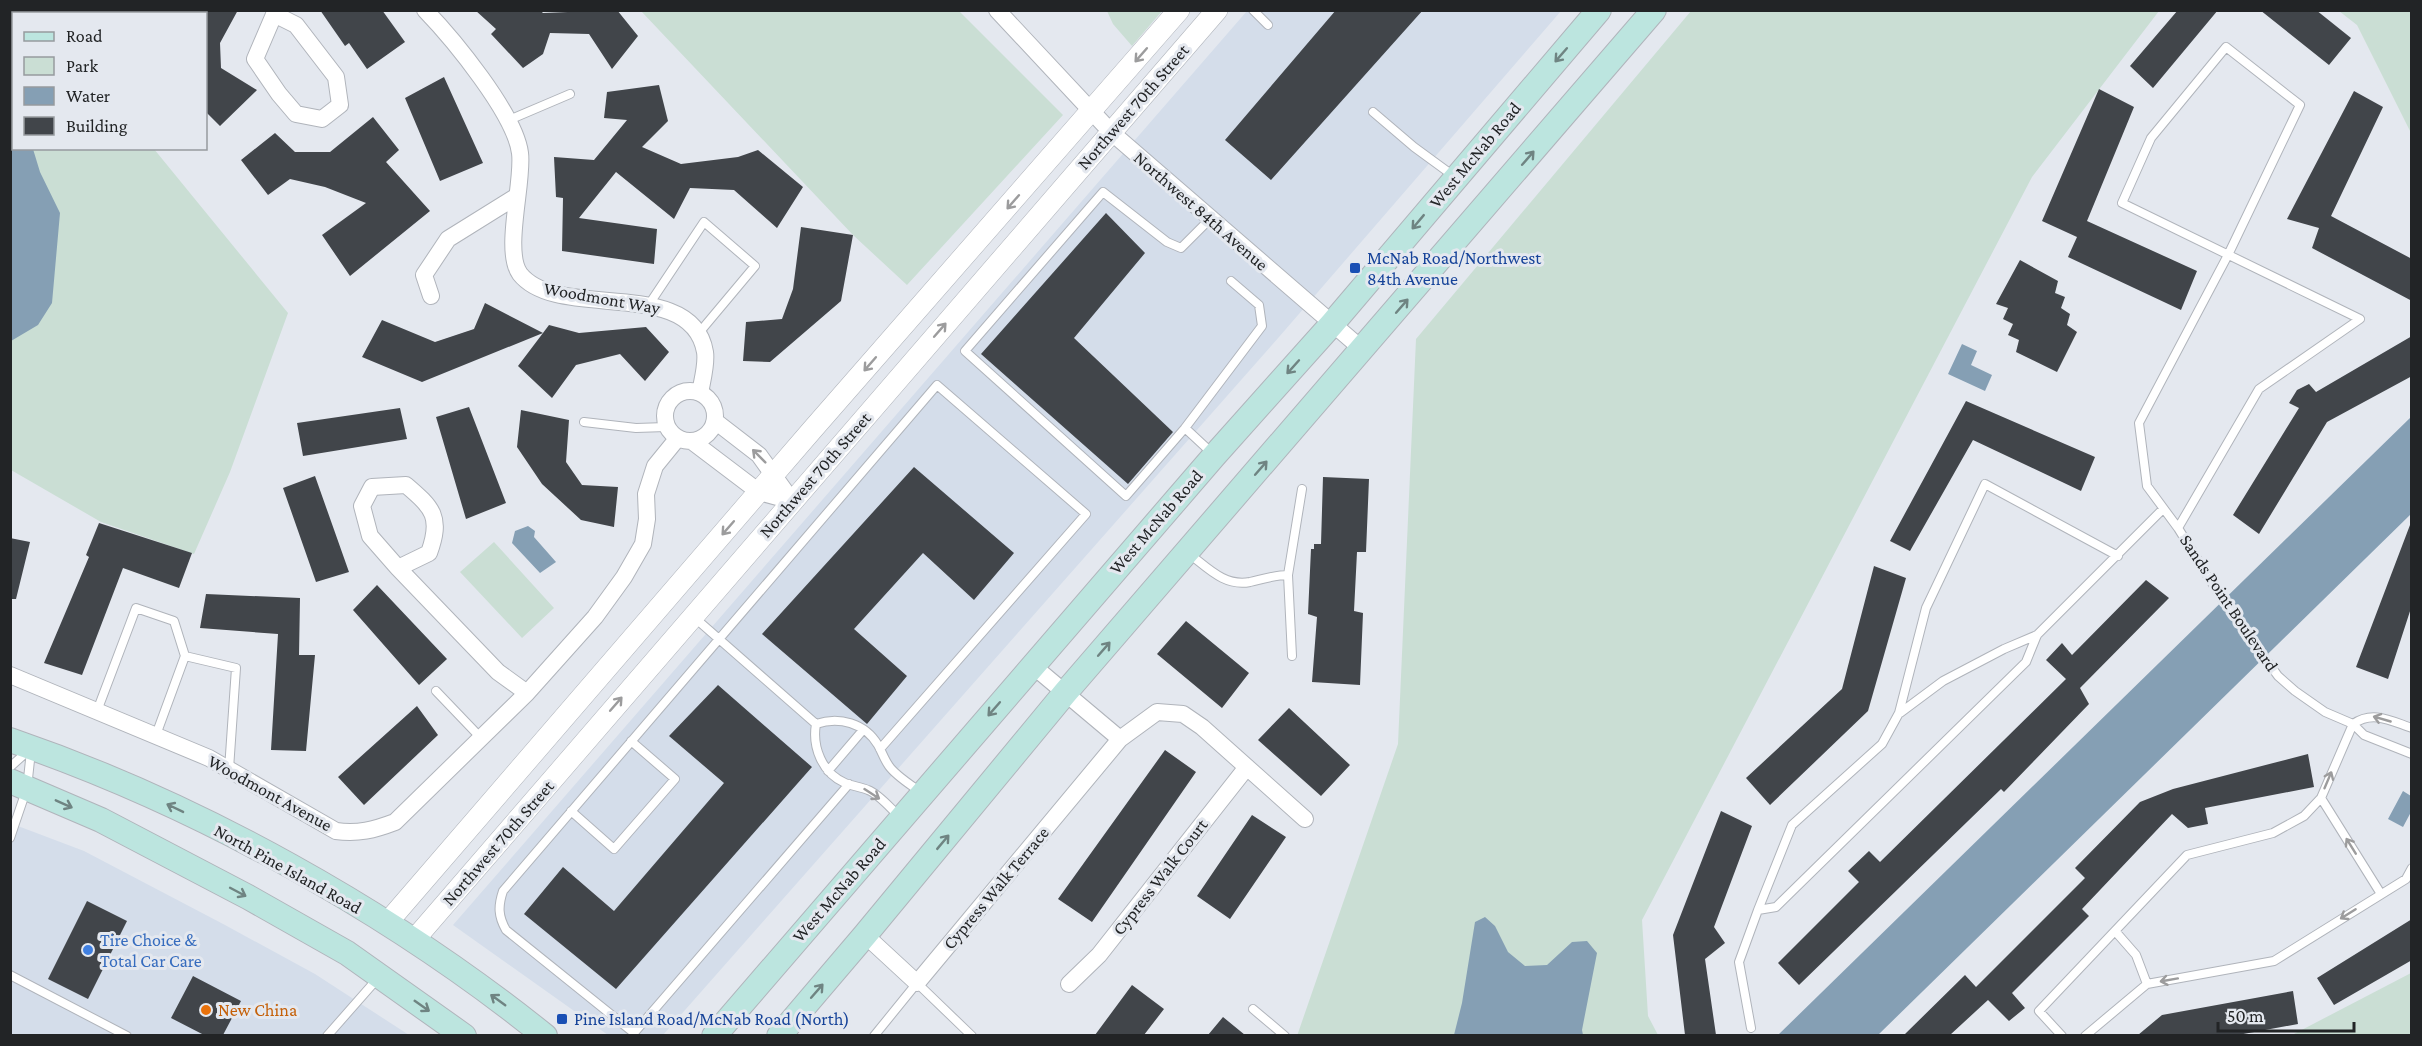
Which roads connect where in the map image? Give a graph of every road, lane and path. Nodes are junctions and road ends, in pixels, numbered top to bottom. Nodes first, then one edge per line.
1 (425, 10) edge
2 (997, 10) edge
3 (1179, 10) edge
4 (1217, 10) edge
5 (1253, 10) edge
6 (1599, 10) edge
7 (1654, 10) edge
8 (275, 12) edge
9 (1268, 25) dead end
10 (570, 94) dead end
11 (1092, 112) junction
12 (1373, 112) dead end
13 (509, 120) junction
14 (1111, 132) junction
15 (1455, 178) junction
16 (517, 195) junction
17 (1210, 219) junction
18 (2228, 255) junction
19 (1231, 281) dead end
20 (431, 296) dead end
21 (648, 306) junction
22 (1332, 324) junction
23 (698, 334) junction
24 (894, 338) junction
25 (1364, 350) junction
26 (916, 358) junction
27 (700, 393) junction
28 (715, 421) junction
29 (584, 422) dead end
30 (1185, 428) junction
31 (679, 436) junction
32 (1214, 456) junction
33 (775, 474) junction
34 (1302, 489) dead end
35 (759, 492) junction
36 (792, 501) junction
37 (2163, 509) junction
38 (2178, 528) junction
39 (1188, 553) junction
40 (2118, 556) junction
41 (398, 568) junction
42 (1288, 575) junction
43 (692, 616) junction
44 (2037, 635) junction
45 (719, 638) junction
46 (185, 656) junction
47 (1292, 656) dead end
48 (1032, 665) junction
49 (10, 675) edge
50 (436, 691) dead end
51 (527, 693) junction
52 (1065, 693) junction
53 (97, 711) junction
54 (1899, 713) junction
55 (568, 714) junction
56 (816, 724) junction
57 (2353, 724) junction
58 (2412, 728) edge
59 (863, 730) junction
60 (590, 734) junction
61 (156, 735) junction
62 (481, 738) junction
63 (1120, 739) junction
64 (631, 741) junction
65 (21, 744) edge
66 (880, 749) junction
67 (2412, 753) edge
68 (10, 767) edge
69 (1247, 767) junction
70 (229, 770) junction
71 (828, 771) junction
72 (19, 784) edge
73 (849, 784) junction
74 (922, 793) junction
75 (2321, 798) junction
76 (489, 806) junction
77 (571, 811) junction
78 (901, 818) junction
79 (1305, 819) dead end
80 (513, 825) junction
81 (10, 838) edge
82 (2412, 868) edge
83 (2381, 894) junction
84 (1758, 910) junction
85 (387, 923) junction
86 (2115, 931) junction
87 (865, 936) junction
88 (414, 940) junction
89 (10, 975) edge
90 (380, 976) junction
91 (917, 983) junction
92 (1069, 984) dead end
93 (2147, 984) junction
94 (1252, 1009) dead end
95 (1751, 1028) dead end
96 (127, 1035) edge
97 (327, 1035) edge
98 (464, 1035) edge
99 (545, 1035) edge
100 (714, 1035) edge
101 (779, 1035) edge
102 (874, 1035) edge
103 (972, 1035) edge
104 (1285, 1035) edge
105 (2062, 1035) edge
106 (2085, 1035) edge

1 - 13 street, Woodmont Way
2 - 11 street, Northwest 84th Avenue
3 -> 11 street, Northwest 70th Street
4 - 14 street, Northwest 70th Street
5 - 9 lane
6 -> 15 main road, West McNab Road
25 -> 7 main road
8 - 8 street
10 - 13 lane
11 - 14 street, Northwest 84th Avenue
11 -> 24 street, Northwest 70th Street
12 - 15 lane
13 - 16 street, Woodmont Way
14 - 17 street, Northwest 84th Avenue
26 -> 14 street, Northwest 70th Street
15 -> 22 main road, West McNab Road
16 - 20 street
16 - 21 street, Woodmont Way
17 - 22 street, Northwest 84th Avenue
17 - 30 lane
18 - 18 lane
18 - 37 lane, Sands Point Boulevard
18 - 38 lane
19 - 30 lane
21 - 23 street, Woodmont Way
21 - 23 lane
22 - 25 street, Northwest 84th Avenue
22 -> 32 main road, West McNab Road
23 - 27 street
24 - 26 street
24 -> 33 street, Northwest 70th Street
39 -> 25 main road
26 - 36 street, Northwest 70th Street
27 - 28 street
27 - 31 street
28 - 31 street
33 -> 28 street
29 - 31 lane
30 - 32 lane
31 - 35 street
31 - 51 street, Woodmont Avenue
32 - 48 main road, West McNab Road
33 - 35 street, Northwest 70th Street
33 - 36 street
34 - 42 lane
35 - 36 street
35 -> 55 street, Northwest 70th Street
36 - 43 street, Northwest 70th Street
37 - 38 lane, Sands Point Boulevard
37 - 40 lane
38 - 57 lane, Sands Point Boulevard
39 - 42 lane
52 -> 39 main road
40 - 44 lane
40 - 54 lane
41 - 41 street
41 - 51 street
42 - 47 lane
43 - 45 lane
60 -> 43 street, Northwest 70th Street
44 - 54 lane
44 - 84 lane
45 - 56 lane
45 - 64 lane
45 - 66 lane
46 - 53 lane
46 - 61 lane
46 - 70 lane
48 - 52 street
48 -> 74 main road, West McNab Road
49 - 53 street, Woodmont Avenue
50 - 62 lane
51 - 62 street, Woodmont Avenue
52 - 63 street
87 -> 52 main road
53 - 61 street, Woodmont Avenue
54 - 84 lane
55 - 60 street
55 - 76 street, Northwest 70th Street
56 - 59 lane
56 - 71 lane
58 -> 57 lane
57 - 67 lane, Sands Point Boulevard
75 -> 57 lane
59 - 66 lane
59 - 71 lane
60 - 80 street, Northwest 70th Street
61 - 70 street, Woodmont Avenue
62 - 70 street, Woodmont Avenue
63 - 69 street, Cypress Walk Terrace
63 - 91 street, Cypress Walk Terrace
64 - 77 lane
64 - 77 lane
65 - 68 lane
65 - 72 lane
85 -> 65 main road, North Pine Island Road
66 - 74 lane
69 - 79 street, Cypress Walk Terrace
69 - 92 street, Cypress Walk Court
71 - 73 lane
72 - 81 lane
72 -> 90 main road
73 - 77 lane
73 -> 78 lane
74 - 78 main road, West McNab Road
83 -> 75 lane
75 - 86 lane
76 - 80 street
76 - 85 street, Northwest 70th Street
78 - 100 main road, West McNab Road
80 - 88 street, Northwest 70th Street
82 - 83 lane
83 -> 93 lane
84 - 95 lane
85 - 88 main road, North Pine Island Road
86 - 93 lane
86 - 105 lane
87 - 91 street
101 -> 87 main road
99 -> 88 main road, North Pine Island Road
89 - 96 lane
90 - 97 lane
90 -> 98 main road
91 - 102 lane
91 - 103 lane
93 - 106 lane
94 - 104 lane

